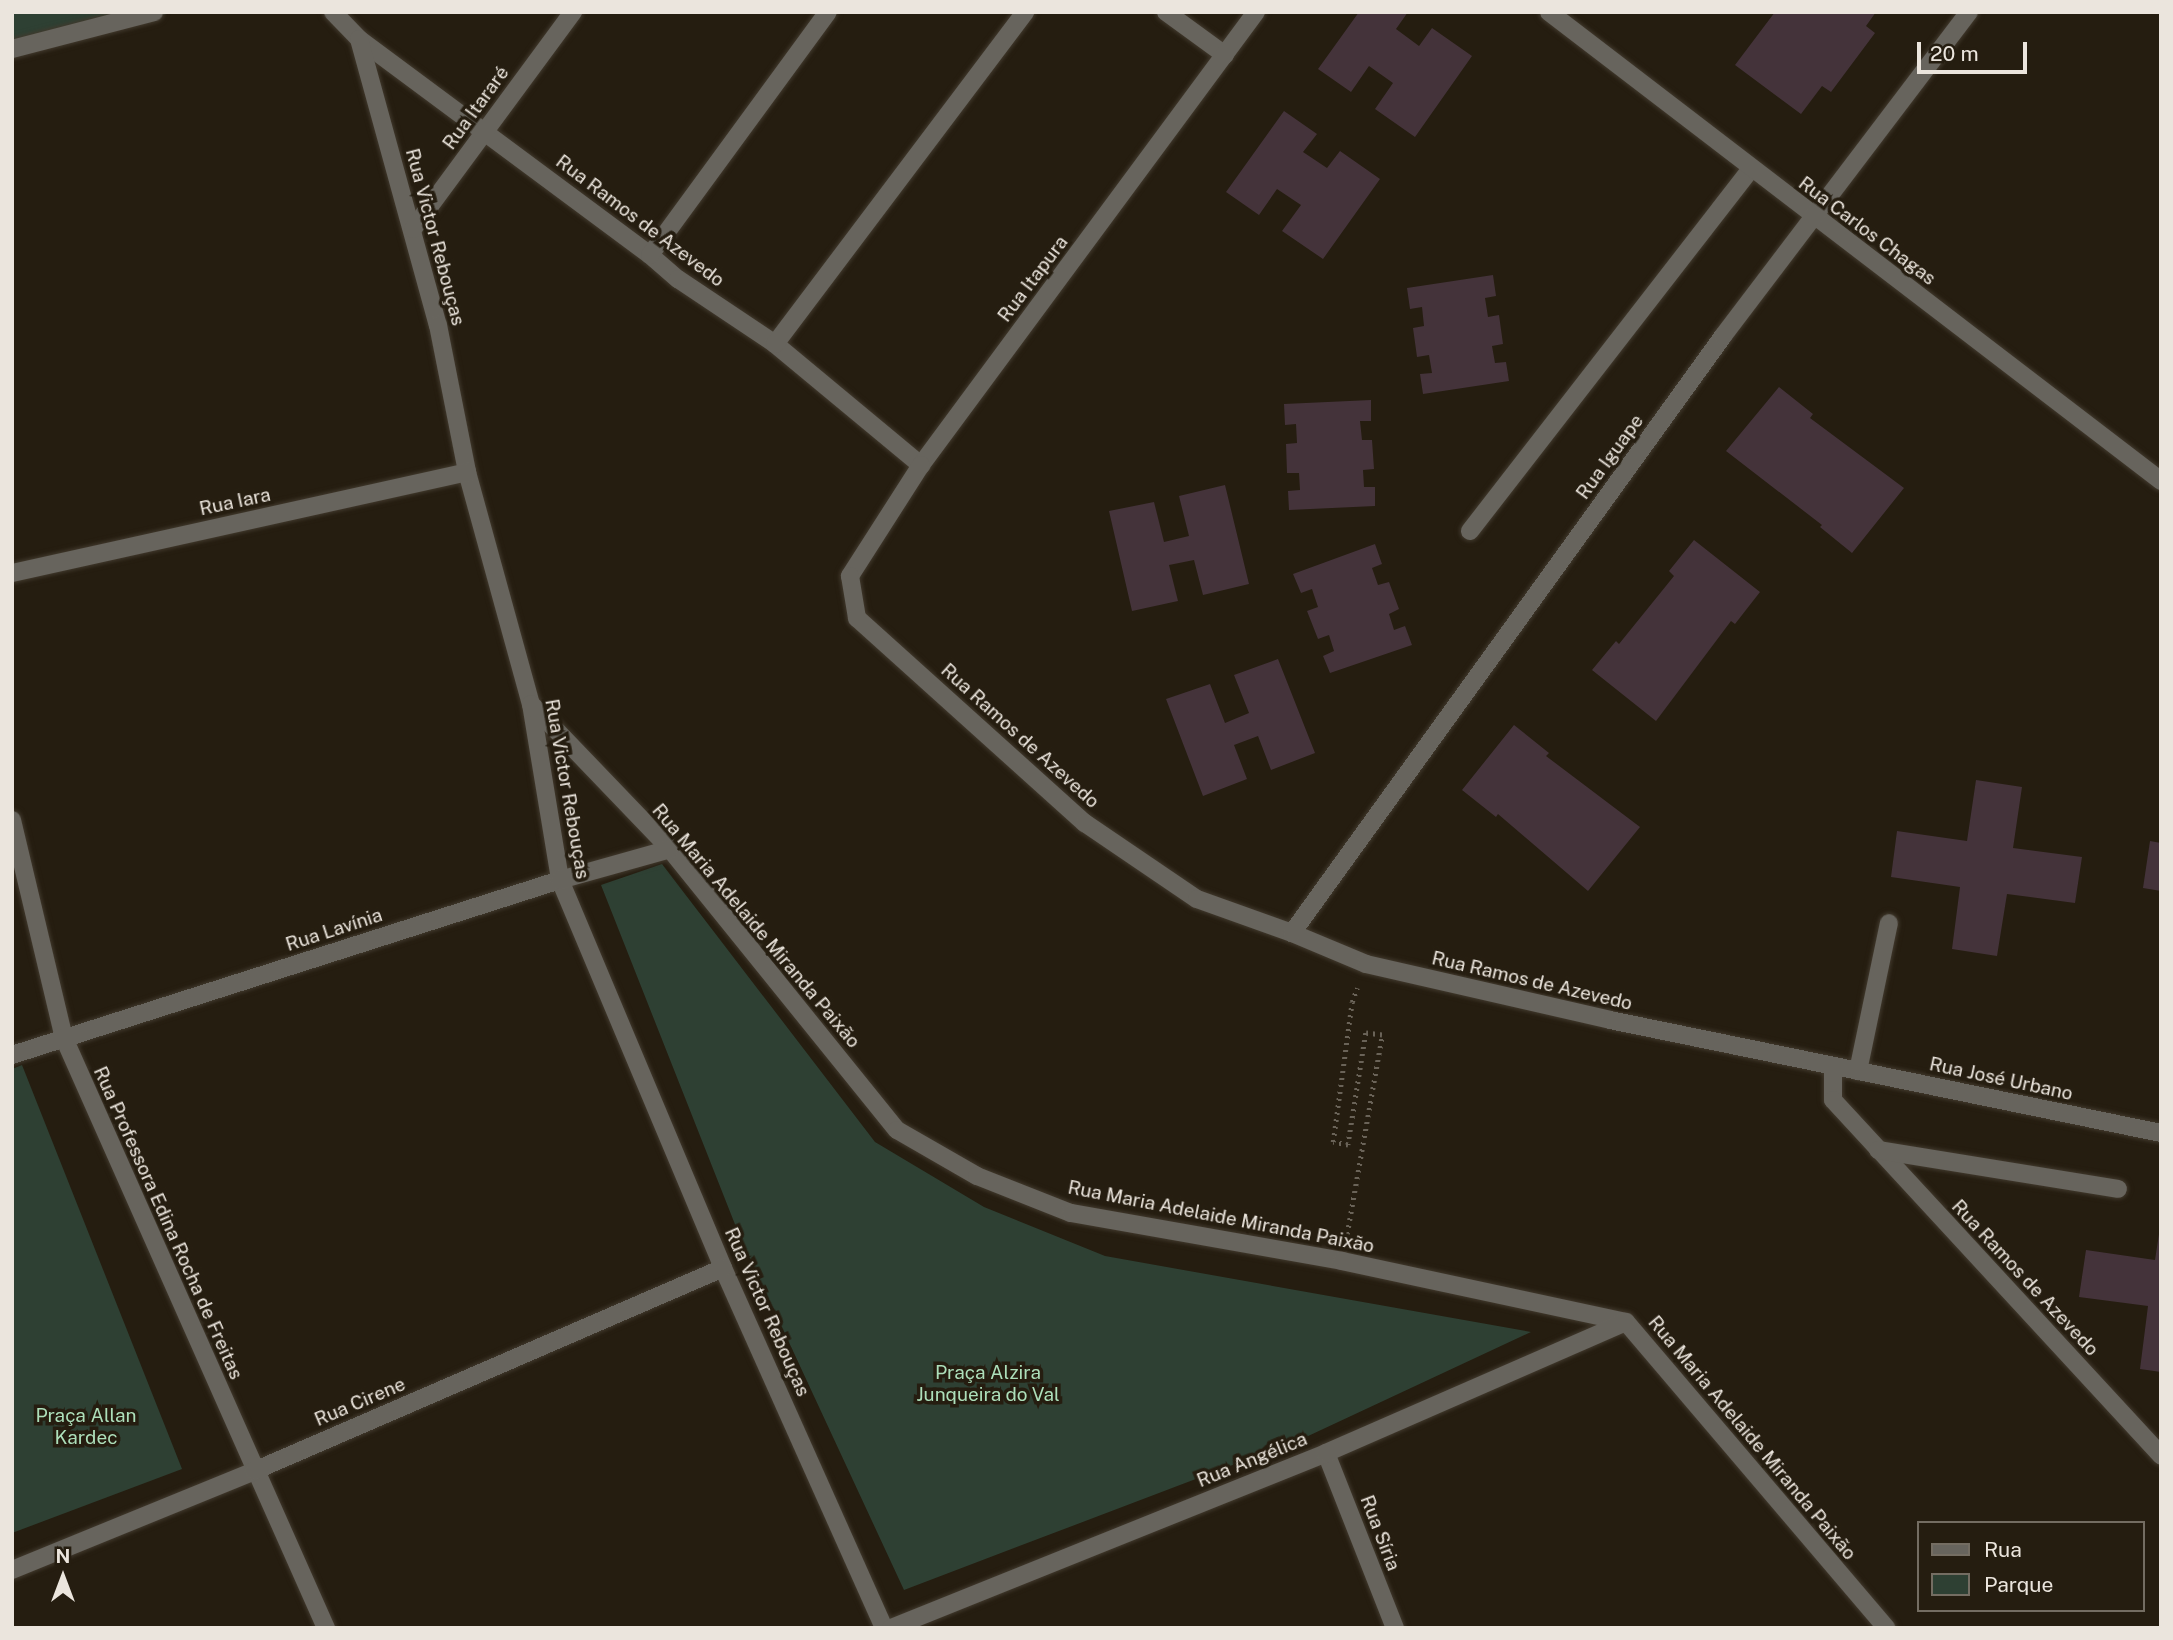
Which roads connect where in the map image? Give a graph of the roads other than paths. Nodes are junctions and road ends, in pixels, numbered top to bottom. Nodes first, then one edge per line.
1 (154, 12) edge
2 (332, 12) edge
3 (573, 12) edge
4 (828, 12) edge
5 (1025, 12) edge
6 (1166, 12) edge
7 (1256, 12) edge
8 (1549, 12) edge
9 (1969, 12) edge
10 (359, 39) junction
11 (12, 48) edge
12 (1225, 55) junction
13 (485, 132) junction
14 (1751, 169) junction
15 (1812, 216) junction
16 (413, 229) junction
17 (650, 254) junction
18 (775, 344) junction
19 (921, 465) junction
20 (467, 472) junction
21 (2161, 481) edge
22 (1470, 531) dead end
23 (12, 573) edge
24 (850, 576) joint
25 (531, 704) junction
26 (12, 820) edge
27 (670, 849) junction
28 (559, 880) junction
29 (1889, 923) dead end
30 (1292, 933) junction
31 (64, 1038) junction
32 (12, 1055) edge
33 (1833, 1066) junction
34 (1858, 1071) junction
35 (2161, 1133) edge
36 (1878, 1150) junction
37 (2118, 1189) dead end
38 (723, 1268) junction
39 (1626, 1322) junction
40 (1326, 1453) junction
41 (2161, 1456) edge
42 (254, 1471) junction
43 (12, 1570) edge
44 (327, 1628) edge
45 (884, 1628) edge
46 (891, 1628) edge
47 (1395, 1628) edge
48 (1886, 1628) edge

1 - 11 street
2 - 10 street, Rua Ramos de Azevedo
3 - 13 street, Rua Itararé
4 - 17 street
5 - 18 street
6 - 12 street
7 - 12 street, Rua Itapura
8 - 14 street, Rua Carlos Chagas
9 - 15 street, Rua Iguape
10 - 13 street, Rua Ramos de Azevedo
10 - 16 street, Rua Victor Rebouças
12 - 19 street, Rua Itapura
13 - 16 street, Rua Itararé
13 - 17 street, Rua Ramos de Azevedo
14 - 15 street, Rua Carlos Chagas
14 - 22 street
15 - 21 street, Rua Carlos Chagas
15 - 30 street, Rua Iguape
16 - 20 street, Rua Victor Rebouças
17 - 18 street, Rua Ramos de Azevedo
18 - 19 street, Rua Ramos de Azevedo
19 - 24 street, Rua Itapura
20 - 23 street, Rua Iara
20 - 25 street, Rua Victor Rebouças
24 - 30 street, Rua Ramos de Azevedo
25 - 27 street, Rua Maria Adelaide Miranda Paixão
25 - 28 street, Rua Victor Rebouças
26 - 31 street, Rua Professora Edina Rocha de Freitas
27 - 28 street, Rua Lavínia
27 - 39 street, Rua Maria Adelaide Miranda Paixão
28 - 31 street, Rua Lavínia
28 - 38 street, Rua Victor Rebouças
29 - 34 street
30 - 33 street, Rua Ramos de Azevedo
31 - 32 street, Rua Lavínia
31 - 42 street, Rua Professora Edina Rocha de Freitas
33 - 34 street, Rua José Urbano
33 - 36 street, Rua Ramos de Azevedo
34 - 35 street, Rua José Urbano
36 - 37 street
36 - 41 street, Rua Ramos de Azevedo
38 - 42 street, Rua Cirene
38 - 45 street, Rua Victor Rebouças
39 - 40 street, Rua Angélica
39 - 48 street, Rua Maria Adelaide Miranda Paixão
40 - 46 street, Rua Angélica
40 - 47 street, Rua Síria
42 - 43 street, Rua Cirene
42 - 44 street, Rua Professora Edina Rocha de Freitas

